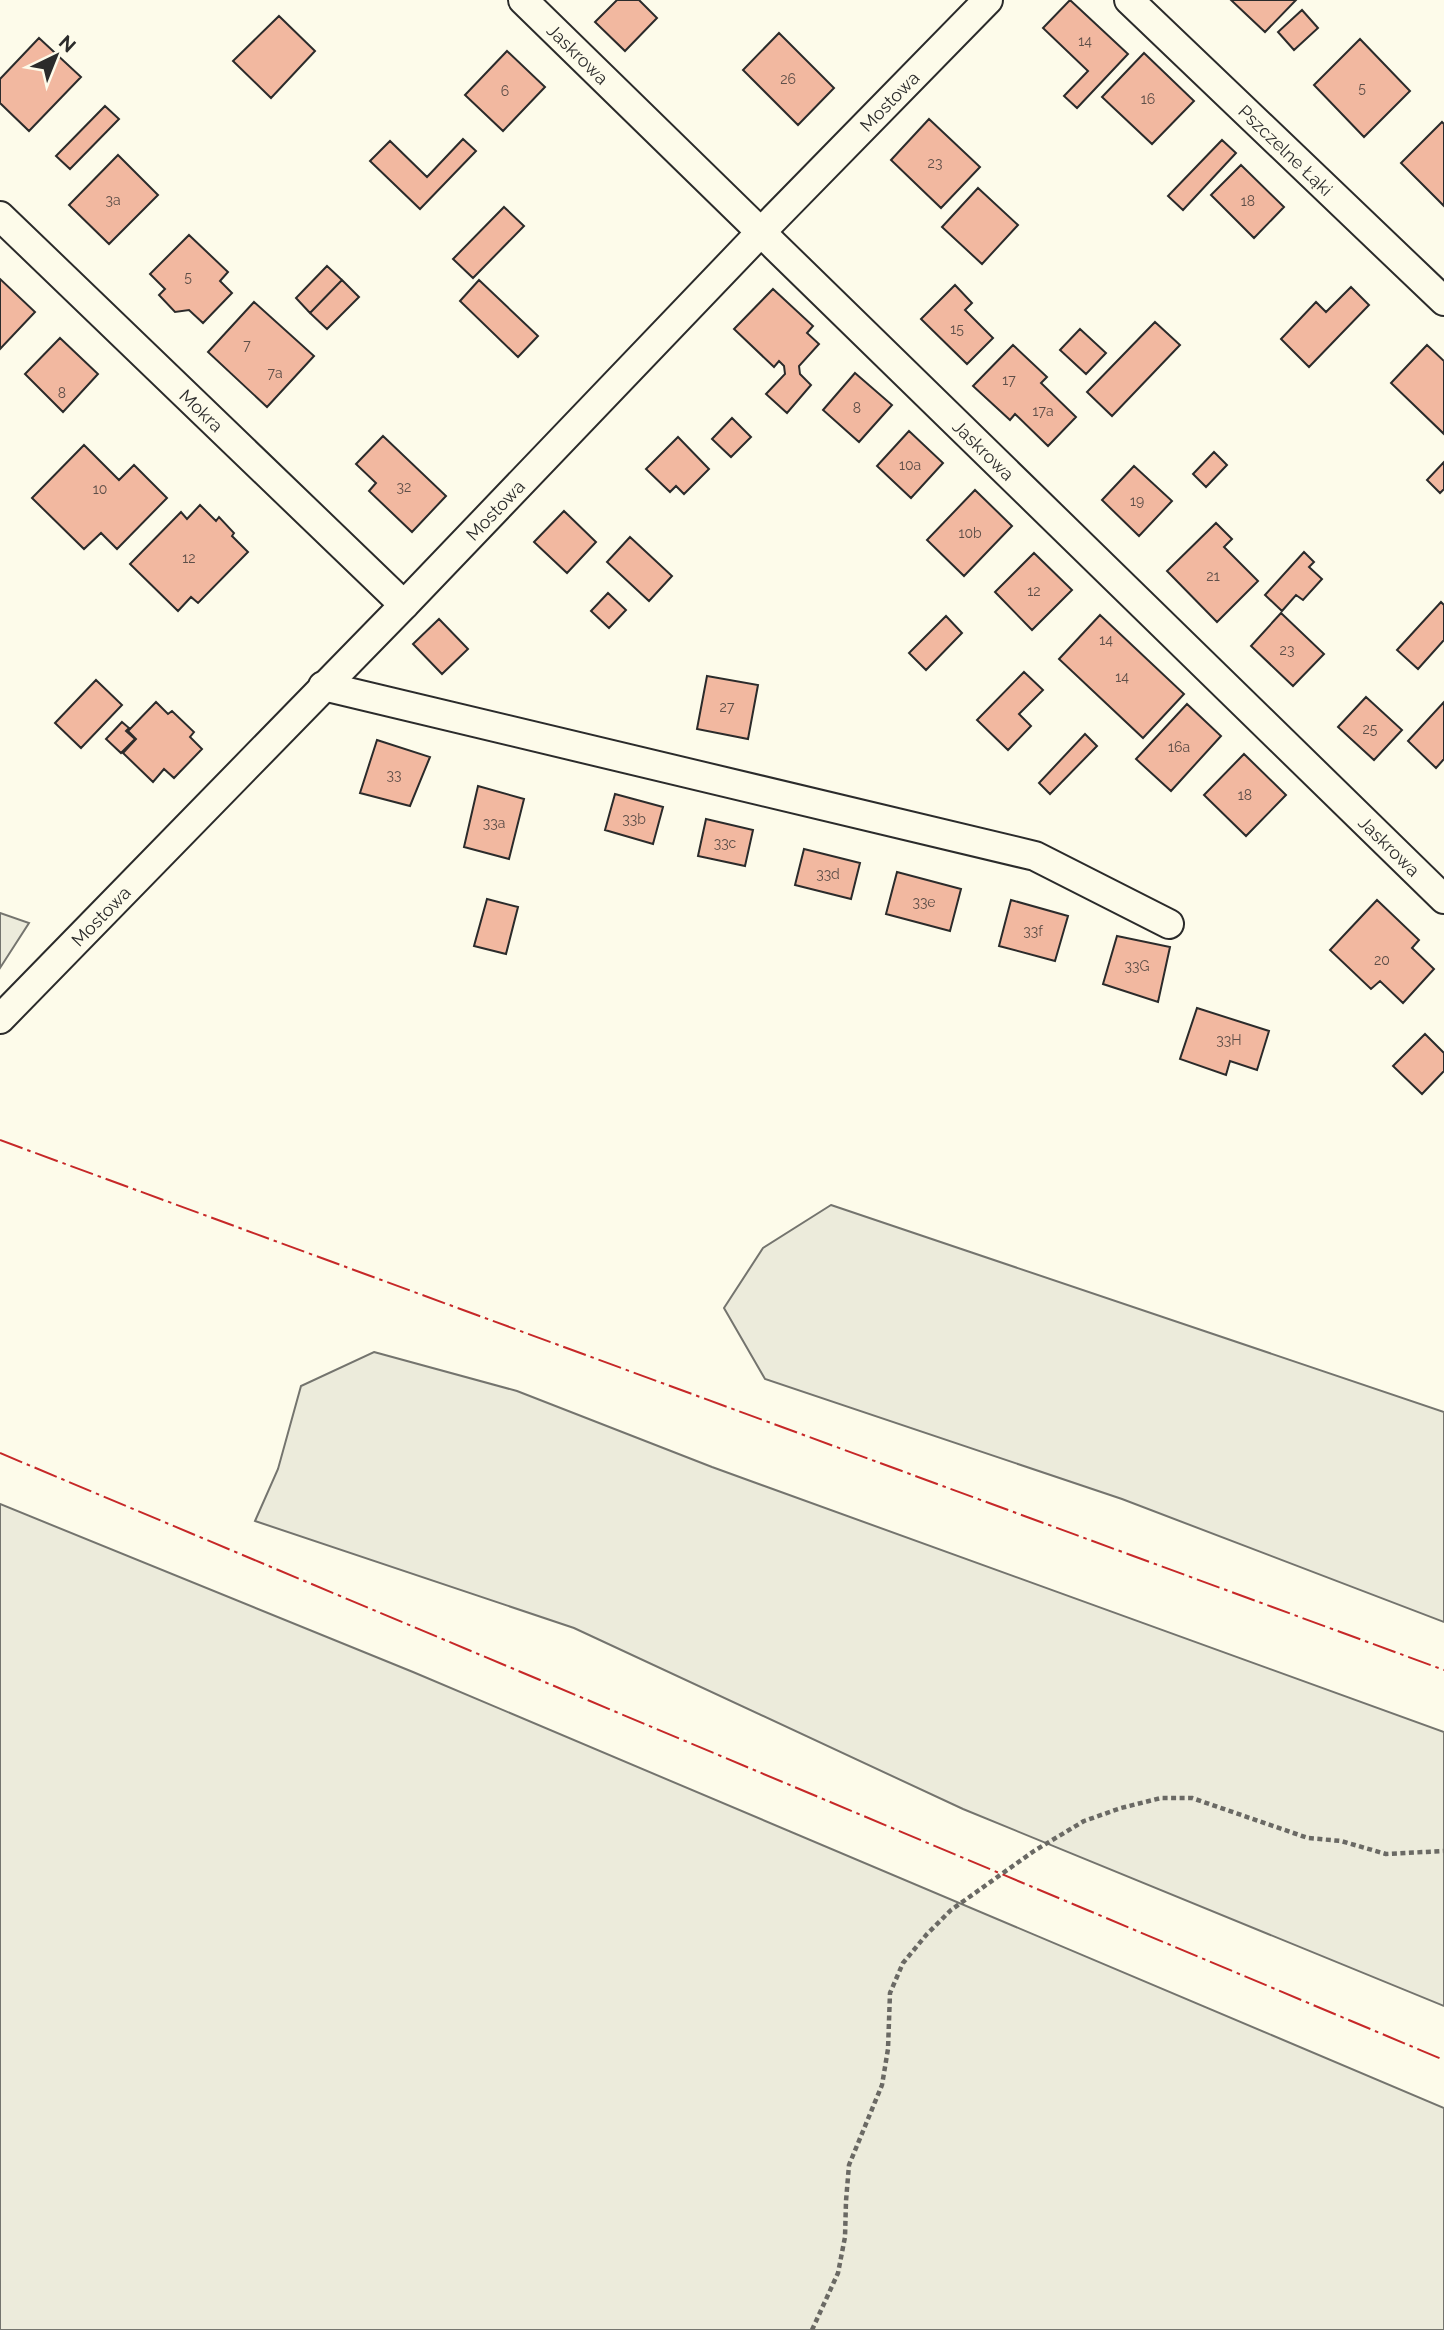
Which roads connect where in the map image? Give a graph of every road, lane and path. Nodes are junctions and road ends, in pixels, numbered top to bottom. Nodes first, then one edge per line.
1 (523, 0) edge
2 (988, 0) edge
3 (1129, 0) edge
4 (0, 216) edge
5 (761, 232) junction
6 (1444, 301) edge
7 (404, 605) junction
8 (323, 686) junction
9 (1444, 899) edge
10 (1169, 924) dead end
11 (0, 1019) edge
12 (1444, 1851) edge
13 (812, 2330) edge

1 - 5 street, Jaskrowa
2 - 5 street, Mostowa
3 - 6 street, Pszczelne Łąki
4 - 7 street, Mokra
5 - 7 street, Mostowa
5 - 9 street, Jaskrowa
7 - 8 street, Mostowa
8 - 10 street
8 - 11 street, Mostowa
12 - 13 path

